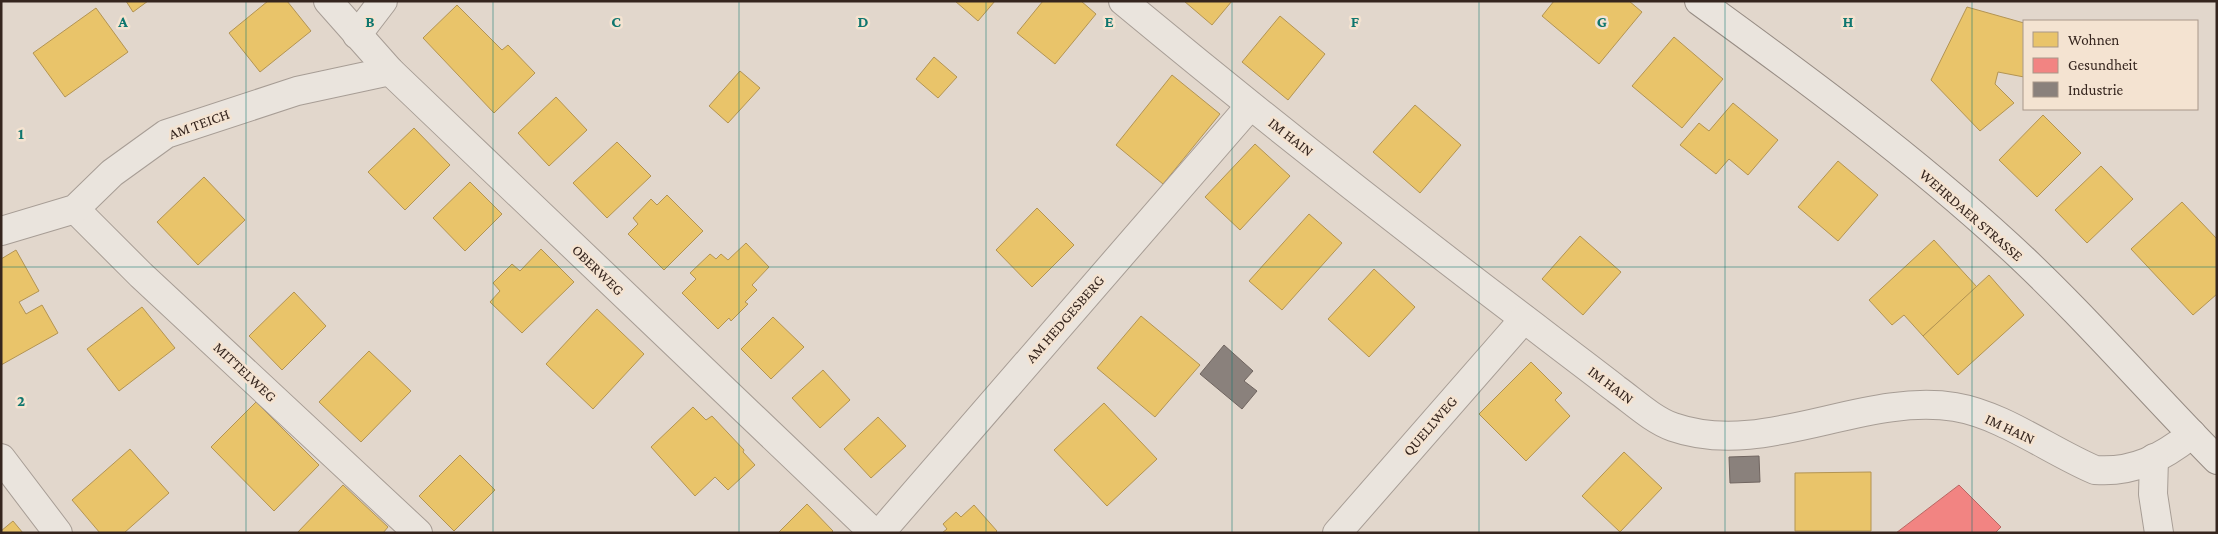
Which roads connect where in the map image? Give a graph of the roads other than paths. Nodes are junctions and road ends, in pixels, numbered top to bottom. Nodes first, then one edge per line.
1 (328, 1) edge
2 (383, 1) edge
3 (1123, 1) edge
4 (1699, 1) edge
5 (357, 35) junction
6 (390, 70) junction
7 (1250, 106) junction
8 (75, 209) junction
9 (1, 230) edge
10 (1524, 319) junction
11 (2192, 434) junction
12 (1, 458) edge
13 (2154, 458) junction
14 (2217, 460) edge
15 (58, 533) edge
16 (418, 533) edge
17 (874, 533) edge
18 (880, 533) edge
19 (1337, 533) edge
20 (2158, 533) edge

1 - 5 street, OBERWEG
2 - 5 street
3 - 7 street, IM HAIN
4 - 11 street, WEHRDAER STRASSE
5 - 6 street, OBERWEG
6 - 8 street, AM TEICH
6 - 17 street, OBERWEG
7 - 10 street, IM HAIN
7 - 18 street, AM HEDGESBERG
8 - 9 street, AM TEICH
8 - 16 street, MITTELWEG
10 - 13 street, IM HAIN
10 - 19 street, QUELLWEG
11 - 13 street, IM HAIN
11 - 14 street, WEHRDAER STRASSE
12 - 15 street
13 - 20 street

